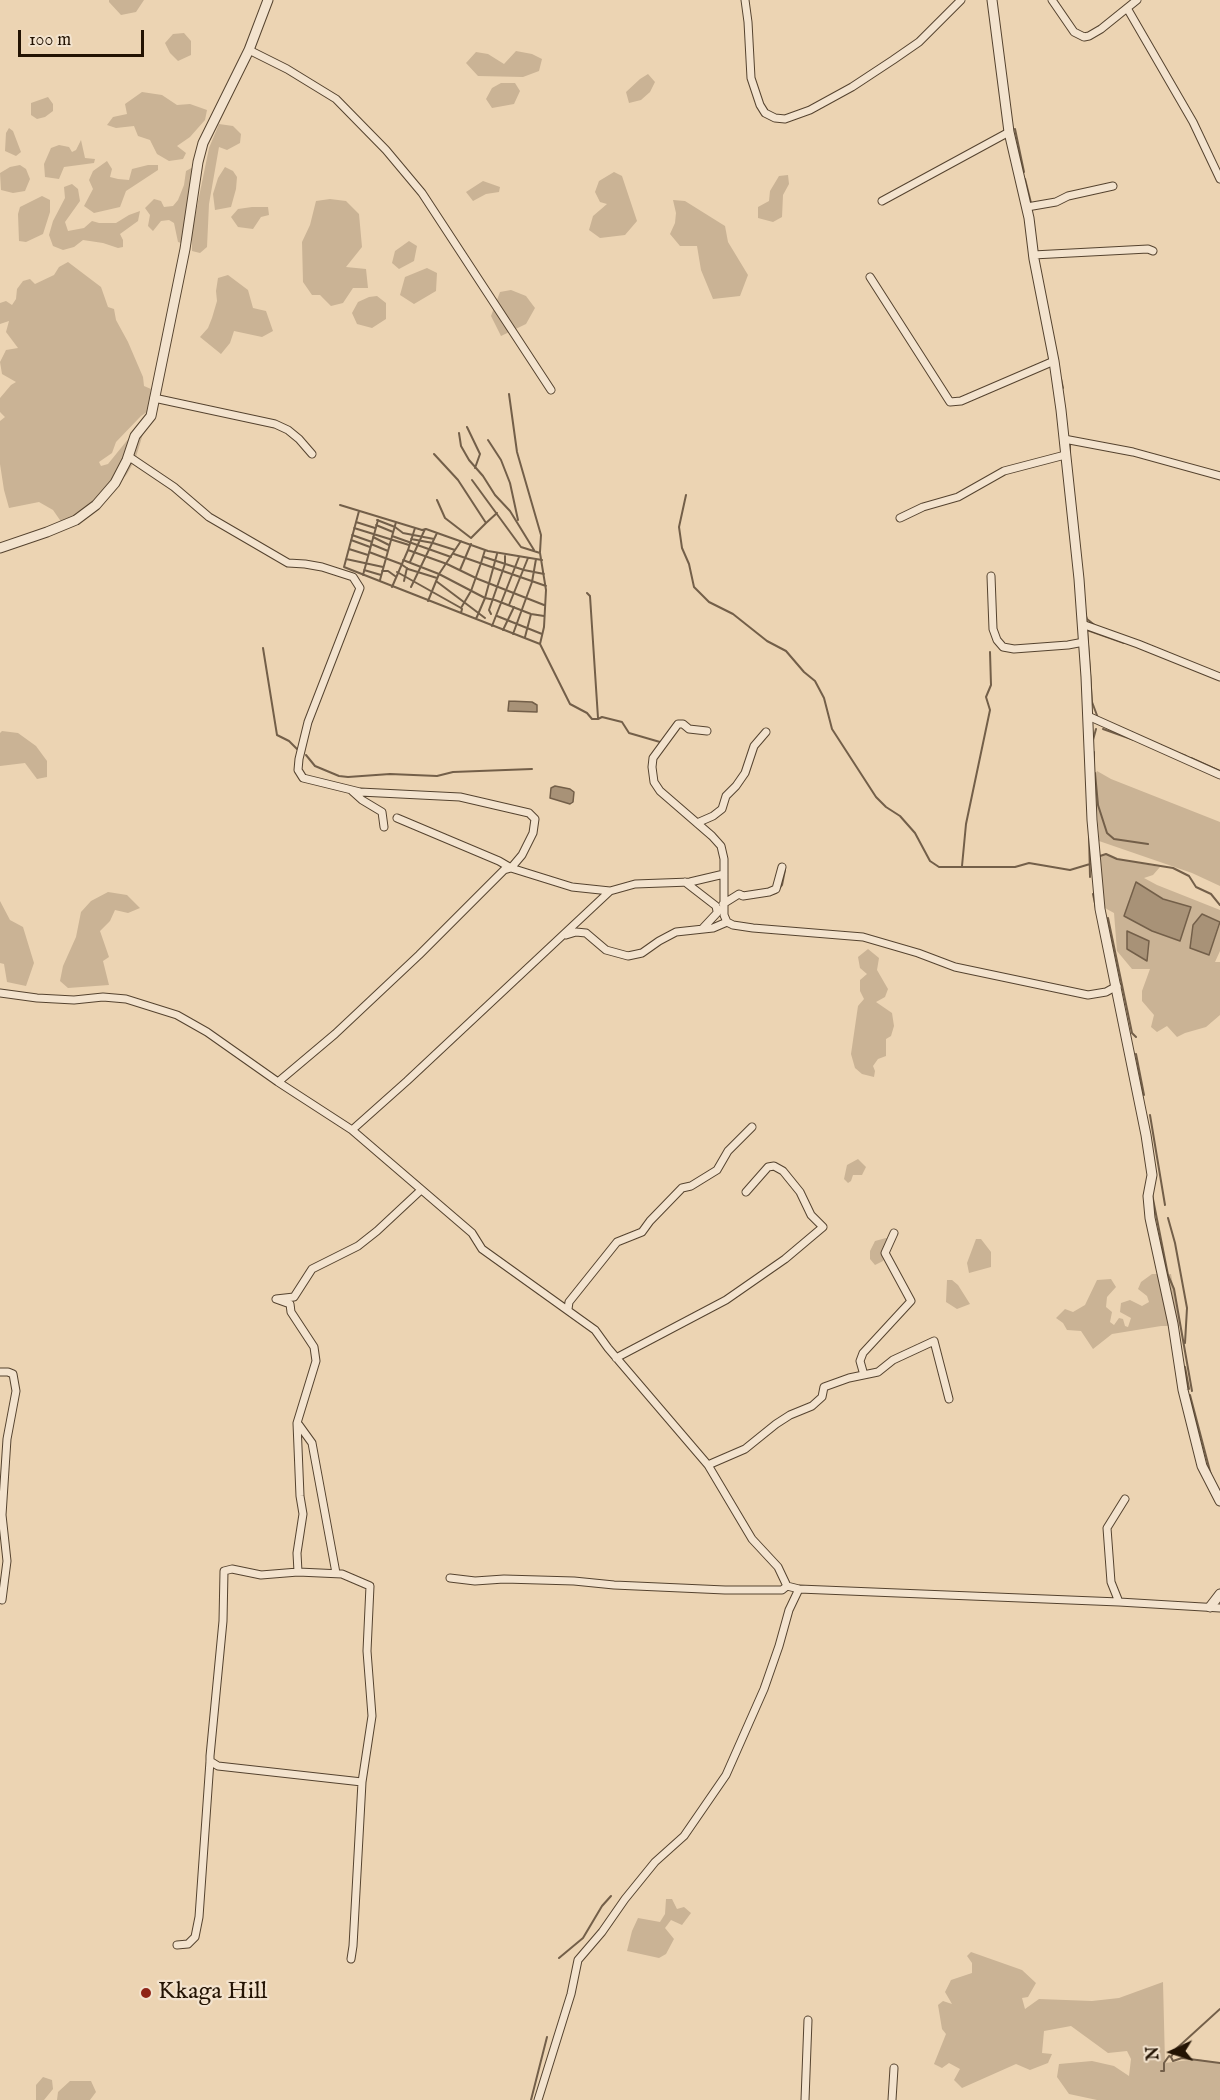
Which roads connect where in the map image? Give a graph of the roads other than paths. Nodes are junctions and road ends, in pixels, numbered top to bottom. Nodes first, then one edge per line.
1 (268, 0) edge
2 (745, 0) edge
3 (961, 0) edge
4 (992, 0) edge
5 (1052, 0) edge
6 (1137, 0) edge
7 (1127, 8) junction
8 (249, 50) junction
9 (1009, 132) junction
10 (1220, 179) edge
11 (1113, 186) dead end
12 (882, 201) dead end
13 (1027, 207) junction
14 (1153, 251) dead end
15 (1033, 255) junction
16 (870, 277) dead end
17 (1054, 361) junction
18 (551, 390) dead end
19 (154, 398) junction
20 (1064, 439) junction
21 (312, 454) dead end
22 (1065, 455) junction
23 (128, 456) junction
24 (1220, 476) edge
25 (900, 518) dead end
26 (0, 548) edge
27 (992, 576) dead end
28 (1082, 624) junction
29 (1084, 642) junction
30 (1220, 677) edge
31 (1088, 716) junction
32 (707, 731) dead end
33 (766, 732) dead end
34 (1220, 775) edge
35 (351, 789) junction
36 (397, 818) dead end
37 (697, 824) junction
38 (384, 827) dead end
39 (783, 867) dead end
40 (511, 868) junction
41 (724, 874) junction
42 (685, 882) junction
43 (610, 891) junction
44 (723, 902) junction
45 (717, 911) junction
46 (727, 922) junction
47 (703, 928) junction
48 (564, 936) junction
49 (1117, 986) junction
50 (0, 993) edge
51 (278, 1082) junction
52 (752, 1127) dead end
53 (352, 1130) junction
54 (421, 1190) junction
55 (746, 1192) dead end
56 (894, 1233) dead end
57 (568, 1309) junction
58 (616, 1358) junction
59 (0, 1372) edge
60 (864, 1375) junction
61 (949, 1399) dead end
62 (297, 1422) junction
63 (708, 1465) junction
64 (1125, 1498) dead end
65 (1220, 1501) edge
66 (298, 1572) junction
67 (336, 1573) junction
68 (450, 1578) dead end
69 (787, 1586) junction
70 (799, 1589) junction
71 (1220, 1594) edge
72 (2, 1600) dead end
73 (1119, 1602) junction
74 (1215, 1607) edge
75 (210, 1761) junction
76 (362, 1782) junction
77 (177, 1945) dead end
78 (351, 1959) dead end
79 (808, 2020) dead end
80 (894, 2068) dead end
81 (538, 2100) edge
82 (805, 2100) edge
83 (892, 2100) edge

1 - 8 street
2 - 3 street
4 - 9 street
5 - 7 street
6 - 7 street
7 - 10 street
8 - 18 street
8 - 19 street
9 - 12 street
9 - 13 street
11 - 13 street
13 - 15 street
14 - 15 street
15 - 17 street
16 - 17 street
17 - 20 street
19 - 21 street
19 - 23 street
20 - 22 street
20 - 24 street
22 - 25 street
22 - 28 street
23 - 26 street
23 - 35 street
27 - 29 street
28 - 29 street
28 - 30 street
29 - 31 street
31 - 34 street
31 - 49 street
32 - 37 street
33 - 37 street
35 - 38 street
35 - 40 street
36 - 40 street
37 - 41 street
39 - 44 street
40 - 43 street
40 - 51 street
41 - 42 street
41 - 44 street
42 - 43 street
42 - 45 street
43 - 48 street
44 - 45 street
44 - 46 street
45 - 47 street
46 - 47 street
46 - 49 street
47 - 48 street
48 - 53 street
49 - 65 street
50 - 51 street
51 - 53 street
52 - 57 street
53 - 54 street
54 - 57 street
54 - 62 street
55 - 58 street
56 - 60 street
57 - 58 street
58 - 63 street
59 - 72 street
60 - 61 street
60 - 63 street
62 - 66 street
62 - 67 street
63 - 69 street
64 - 73 street
66 - 67 street
66 - 75 street
67 - 76 street
68 - 69 street
69 - 70 street
70 - 73 street
70 - 81 street
71 - 74 street
73 - 74 street
75 - 76 street
75 - 77 street
76 - 78 street
79 - 82 street
80 - 83 street

